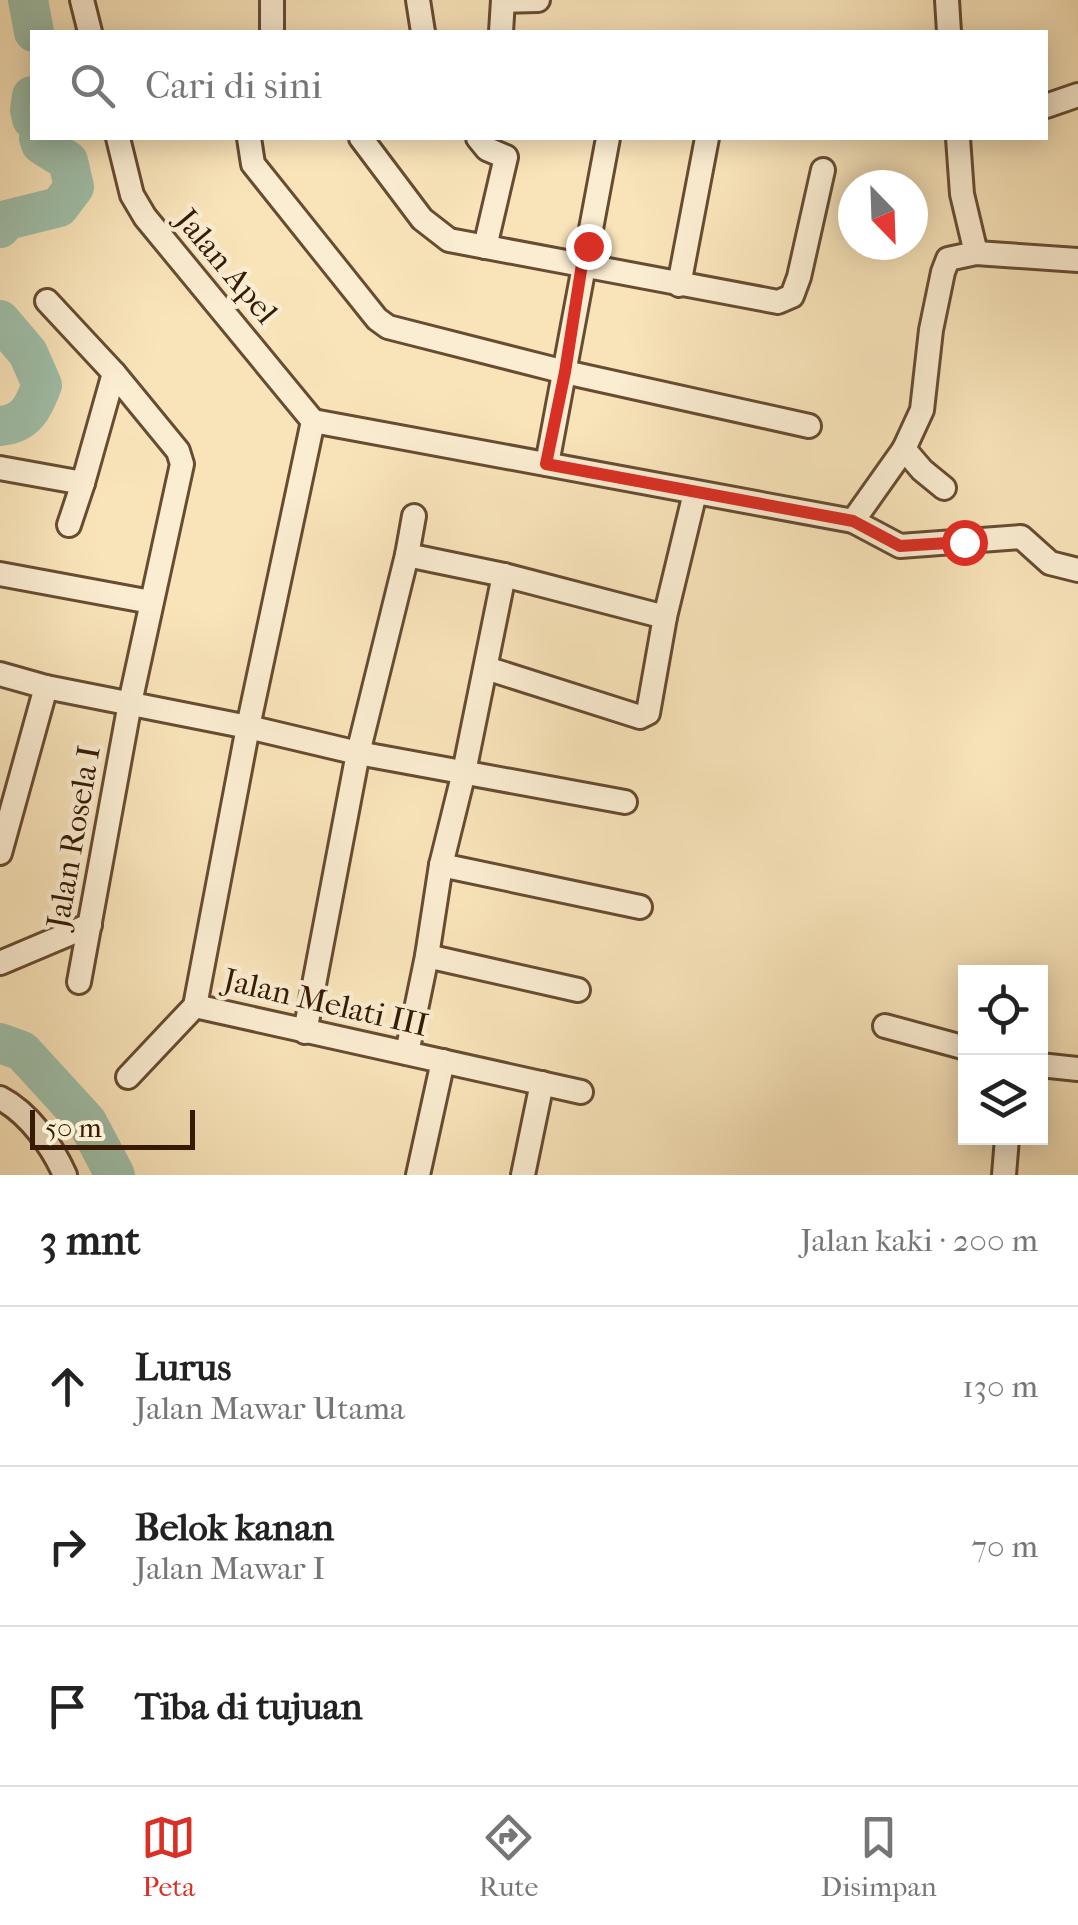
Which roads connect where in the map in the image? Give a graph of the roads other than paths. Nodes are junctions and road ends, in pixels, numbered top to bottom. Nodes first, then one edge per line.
1 (82, 0) edge
2 (272, 0) edge
3 (418, 0) edge
4 (538, 0) edge
5 (946, 0) edge
6 (503, 1) edge
7 (90, 30) edge
8 (272, 30) edge
9 (423, 30) edge
10 (501, 30) edge
11 (948, 30) edge
12 (1078, 94) edge
13 (1048, 105) edge
14 (118, 140) edge
15 (249, 140) edge
16 (363, 140) edge
17 (480, 140) edge
18 (608, 140) edge
19 (707, 140) edge
20 (958, 140) edge
21 (823, 170) dead end
22 (485, 247) junction
23 (976, 253) junction
24 (1078, 260) edge
25 (582, 264) junction
26 (679, 284) junction
27 (47, 301) dead end
28 (565, 372) junction
29 (114, 374) junction
30 (313, 421) junction
31 (809, 426) dead end
32 (904, 449) junction
33 (546, 464) junction
34 (0, 468) edge
35 (83, 483) junction
36 (944, 488) dead end
37 (695, 492) junction
38 (414, 516) dead end
39 (853, 521) junction
40 (69, 525) dead end
41 (408, 555) junction
42 (1078, 570) edge
43 (0, 574) edge
44 (504, 576) junction
45 (151, 602) junction
46 (665, 618) junction
47 (486, 668) junction
48 (0, 674) edge
49 (46, 687) junction
50 (130, 703) junction
51 (248, 727) junction
52 (358, 753) junction
53 (464, 772) junction
54 (625, 802) dead end
55 (0, 853) edge
56 (442, 865) junction
57 (640, 907) dead end
58 (90, 925) junction
59 (427, 956) junction
60 (0, 963) edge
61 (78, 982) dead end
62 (578, 990) dead end
63 (195, 1006) junction
64 (886, 1026) dead end
65 (305, 1032) junction
66 (958, 1046) edge
67 (408, 1053) junction
68 (443, 1061) junction
69 (1048, 1067) edge
70 (1078, 1069) edge
71 (128, 1077) dead end
72 (542, 1084) junction
73 (581, 1092) dead end
74 (0, 1098) edge
75 (1006, 1145) edge
76 (65, 1175) edge
77 (418, 1175) edge
78 (523, 1175) edge
79 (1004, 1175) edge

1 - 7 street
2 - 8 street
3 - 9 street
4 - 6 street
5 - 11 street
6 - 10 street
12 - 13 street
14 - 30 street, Jalan Apel
15 - 28 street
16 - 22 street
17 - 22 street
18 - 25 street
19 - 26 street
20 - 23 street
21 - 26 street
22 - 25 street
23 - 24 street
23 - 32 street
25 - 26 street
25 - 28 street
27 - 29 street, Jalan Rosela I
28 - 31 street
28 - 33 street
29 - 35 street
29 - 45 street, Jalan Rosela I
30 - 33 street
30 - 51 street
32 - 36 street
32 - 39 street
33 - 37 street
34 - 35 street
35 - 40 street
37 - 39 street
37 - 46 street
38 - 41 street
39 - 42 street
41 - 44 street
41 - 52 street
43 - 45 street
44 - 46 street
44 - 47 street
45 - 50 street, Jalan Rosela I
46 - 47 street
47 - 53 street
48 - 49 street
49 - 50 street
49 - 55 street
50 - 51 street
50 - 58 street, Jalan Rosela I
51 - 52 street
51 - 63 street
52 - 53 street
52 - 65 street
53 - 54 street
53 - 56 street
56 - 57 street
56 - 59 street
58 - 60 street
58 - 61 street, Jalan Rosela I
59 - 62 street
59 - 67 street
63 - 65 street, Jalan Melati III
63 - 71 street
64 - 66 street
65 - 67 street, Jalan Melati III
67 - 68 street, Jalan Melati III
68 - 72 street, Jalan Melati III
68 - 77 street, Jalan Melati III
69 - 70 street
72 - 73 street, Jalan Melati III
72 - 78 street
74 - 76 street
75 - 79 street

